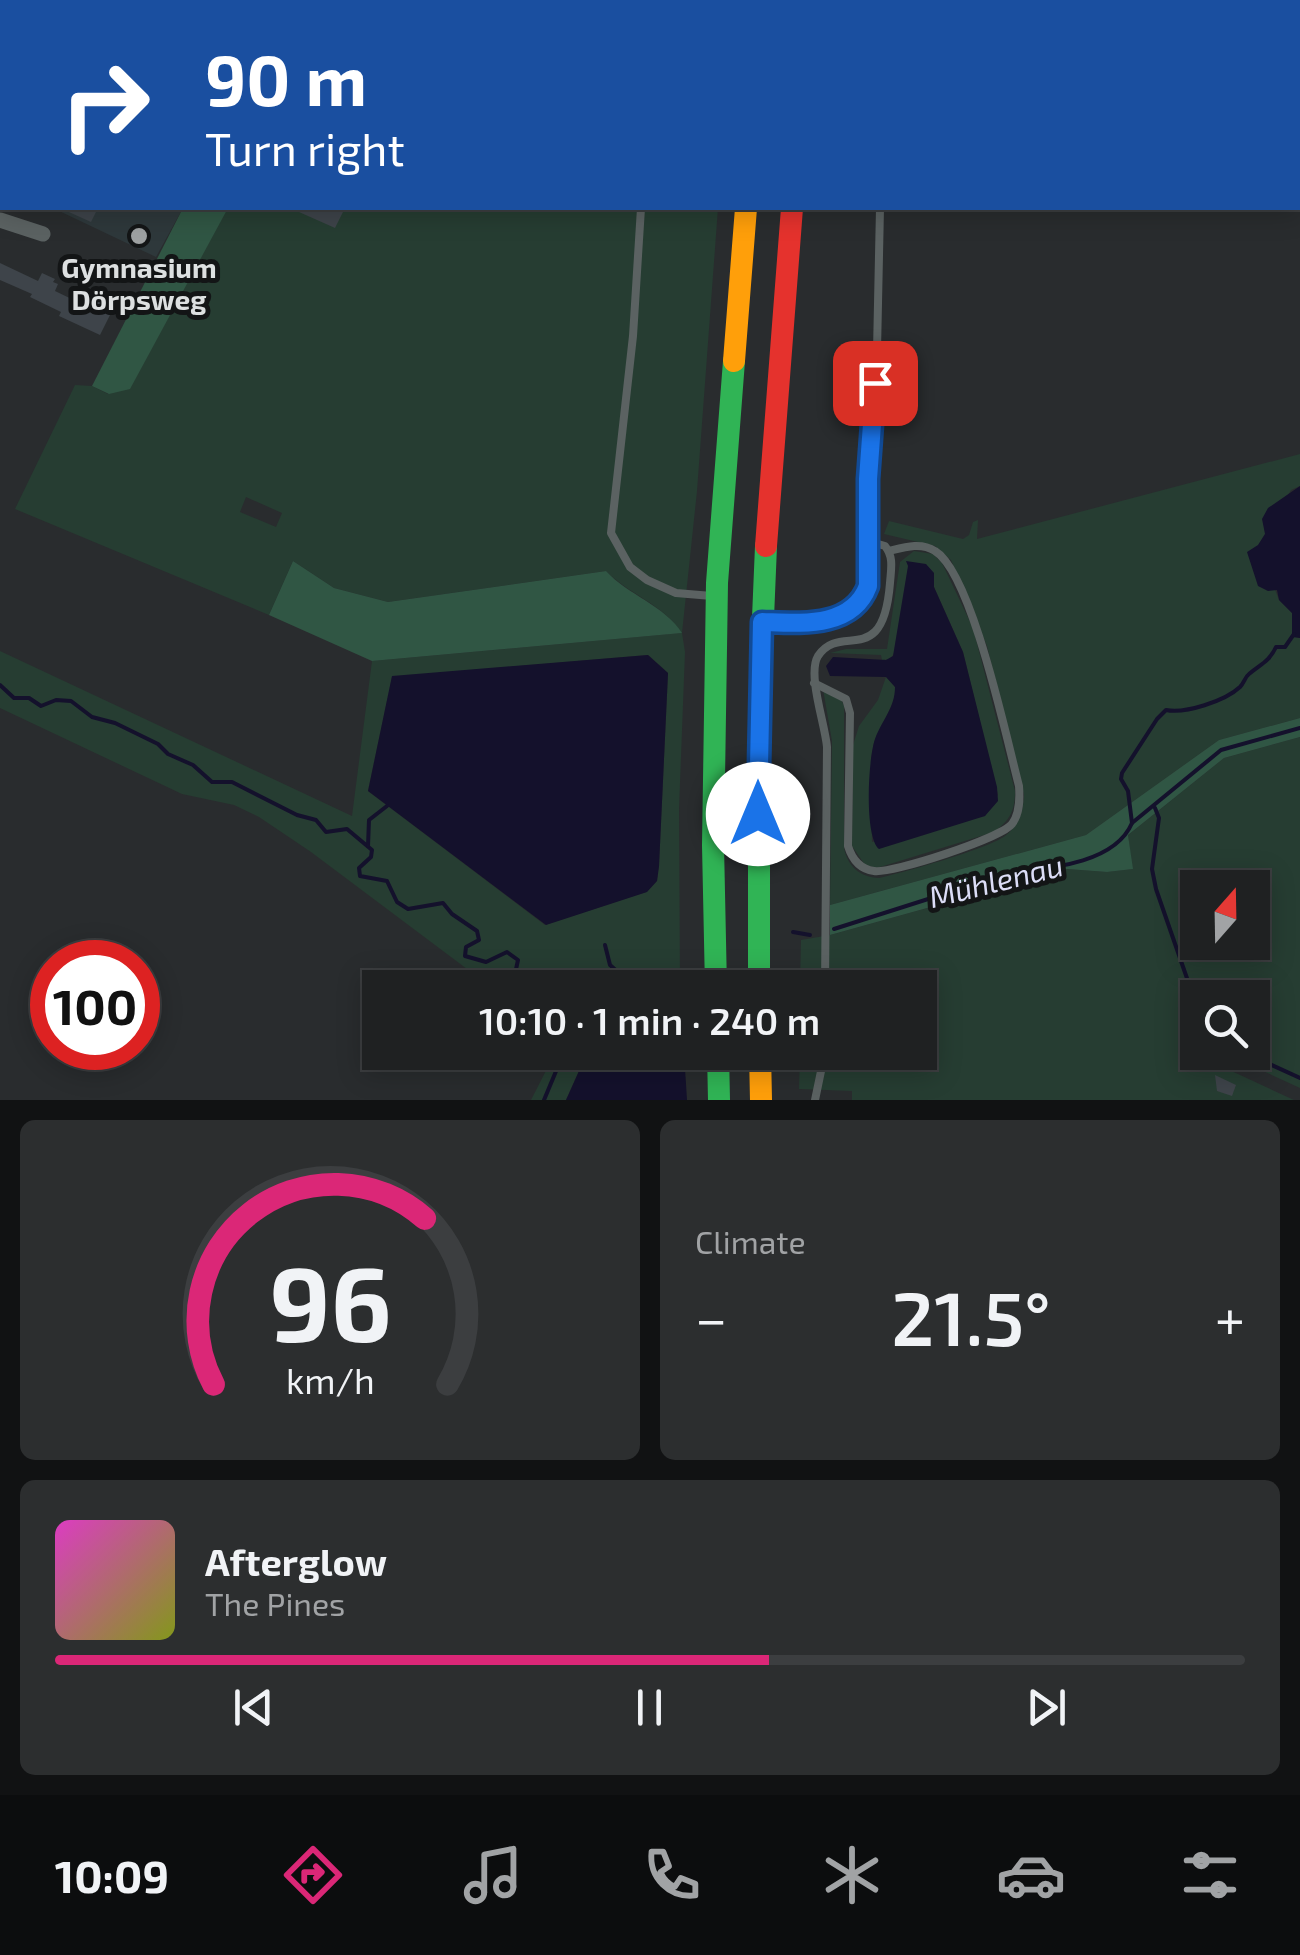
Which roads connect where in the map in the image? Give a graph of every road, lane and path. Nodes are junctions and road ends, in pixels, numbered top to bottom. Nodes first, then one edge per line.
1 (641, 210) edge
2 (746, 210) edge
3 (792, 210) edge
4 (880, 210) edge
5 (0, 220) edge
6 (43, 234) dead end
7 (868, 541) junction
8 (890, 551) junction
9 (716, 596) junction
10 (762, 622) junction
11 (814, 683) junction
12 (715, 970) edge
13 (759, 970) edge
14 (825, 970) edge
15 (718, 1070) edge
16 (760, 1070) edge
17 (821, 1070) edge
18 (719, 1100) edge
19 (761, 1100) edge
20 (815, 1100) edge

1 - 9 lane
2 - 9 highway
3 - 10 highway
4 - 7 lane
5 - 6 street
7 - 8 lane
7 - 10 lane
8 - 11 lane
8 - 11 lane
9 - 12 highway
10 - 13 highway
11 - 14 lane
15 - 18 highway
16 - 19 highway
17 - 20 lane

